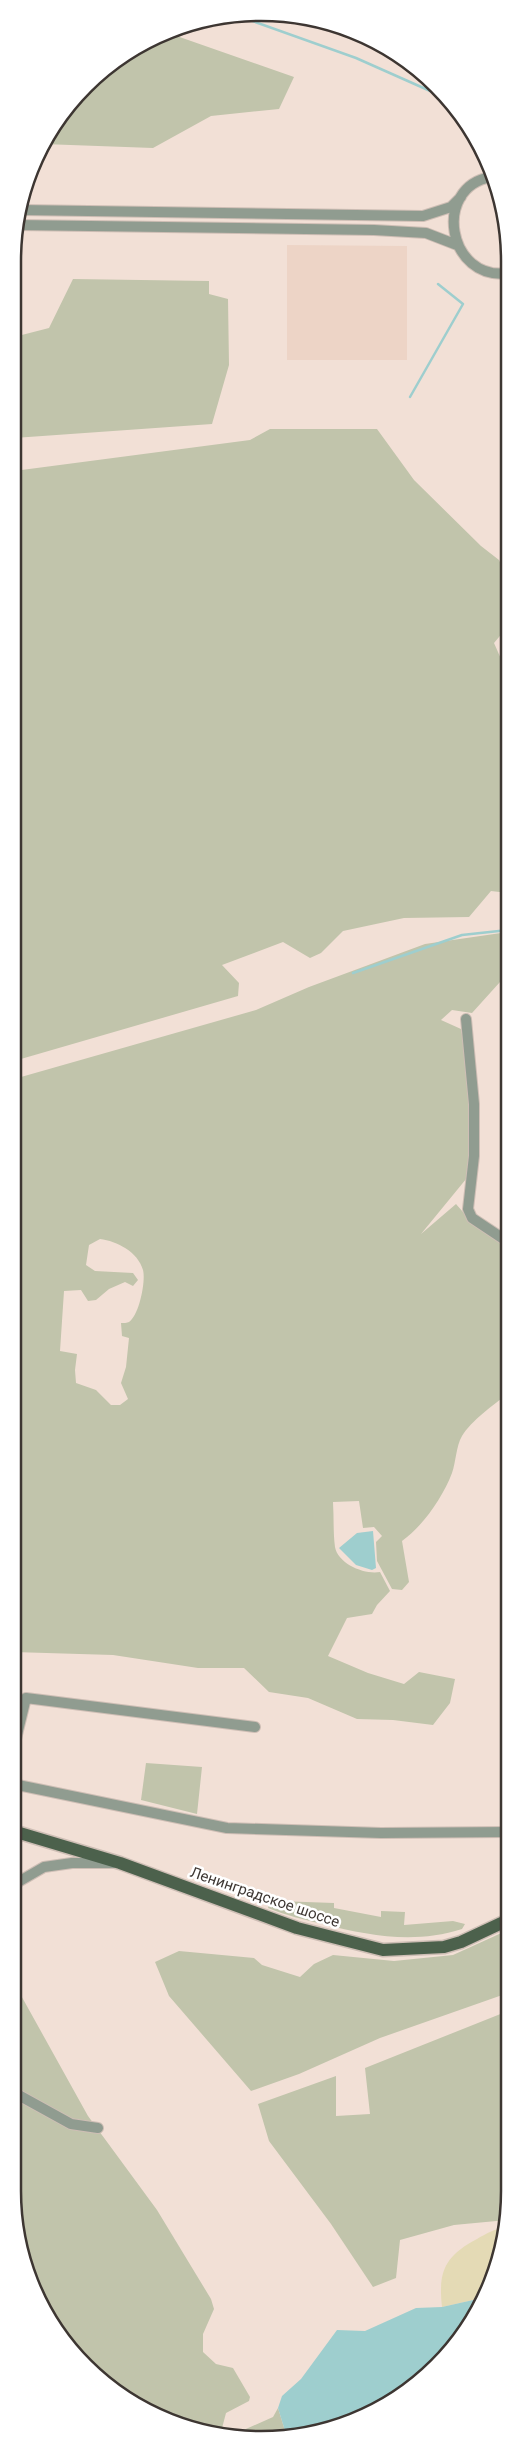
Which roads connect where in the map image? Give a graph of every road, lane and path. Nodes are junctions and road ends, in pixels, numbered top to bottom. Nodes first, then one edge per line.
1 (486, 178) edge
2 (461, 197) junction
3 (27, 210) edge
4 (24, 225) edge
5 (458, 245) junction
6 (501, 273) edge
7 (466, 1019) dead end
8 (501, 1237) edge
9 (21, 1718) edge
10 (255, 1728) dead end
11 (21, 1786) edge
12 (501, 1832) edge
13 (21, 1833) edge
14 (120, 1863) junction
15 (21, 1880) edge
16 (501, 1923) edge
17 (21, 2096) edge
18 (98, 2128) dead end

1 - 2 street
2 - 3 street
2 - 5 street
4 - 5 street
5 - 6 street
7 - 8 street
9 - 10 street
11 - 12 street
13 - 14 main road, Ленинградское шоссе
14 - 15 street
14 - 16 main road, Ленинградское шоссе
17 - 18 street

